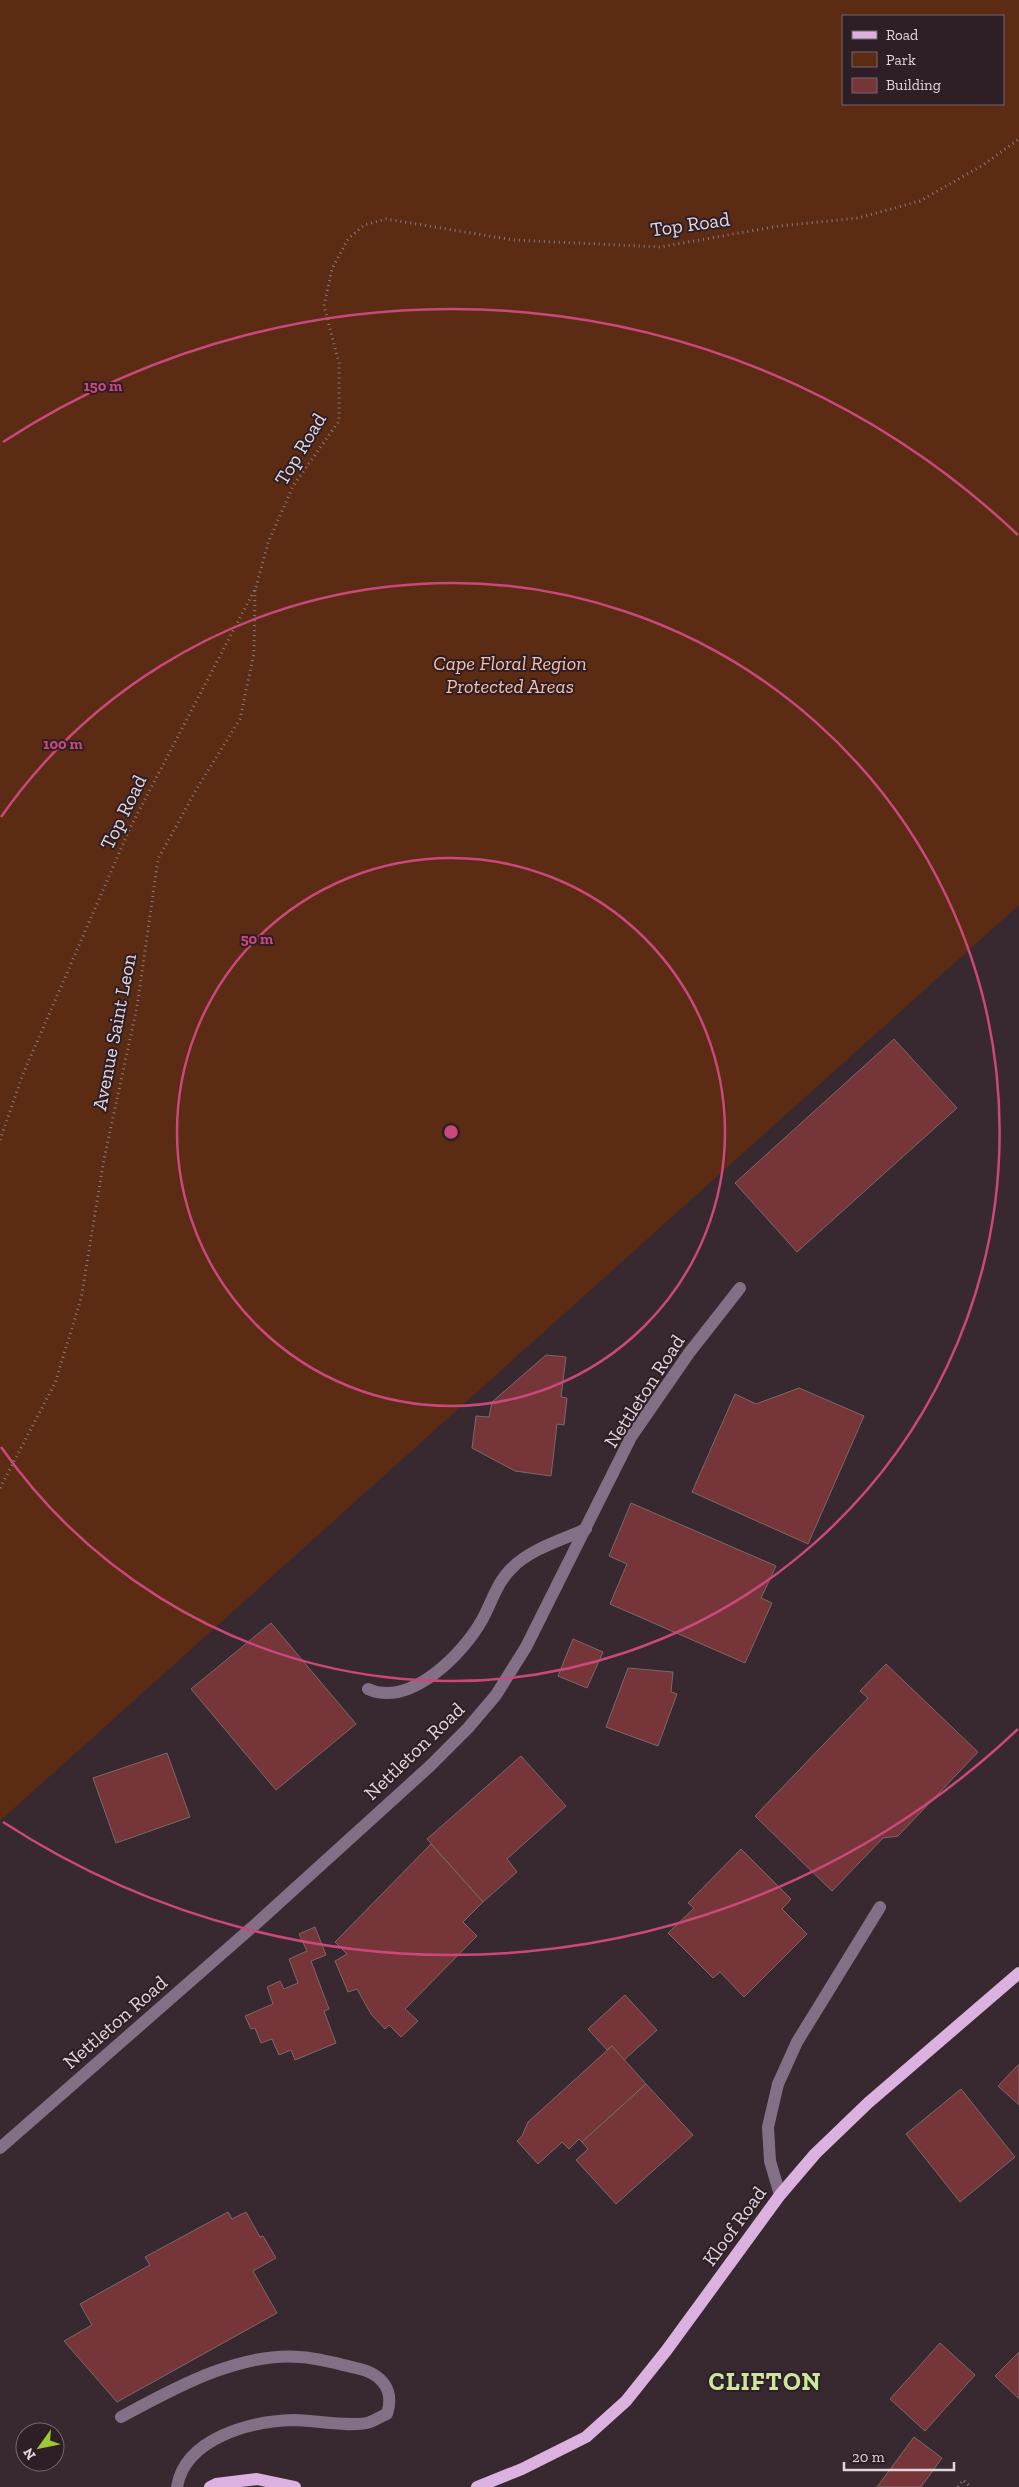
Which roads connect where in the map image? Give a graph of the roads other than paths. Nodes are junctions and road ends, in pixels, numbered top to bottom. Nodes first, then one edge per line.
1 (740, 1288) dead end
2 (586, 1529) junction
3 (368, 1689) dead end
4 (880, 1907) dead end
5 (1019, 1973) edge
6 (0, 2148) edge
7 (780, 2195) junction
8 (121, 2417) dead end
9 (177, 2487) edge
10 (210, 2487) edge
11 (295, 2487) edge
12 (477, 2487) edge

1 - 2 street, Nettleton Road
2 - 3 street
2 - 6 street, Nettleton Road
4 - 7 street
5 - 7 main road, Kloof Road
7 - 12 main road, Kloof Road
8 - 9 street
10 - 11 main road

